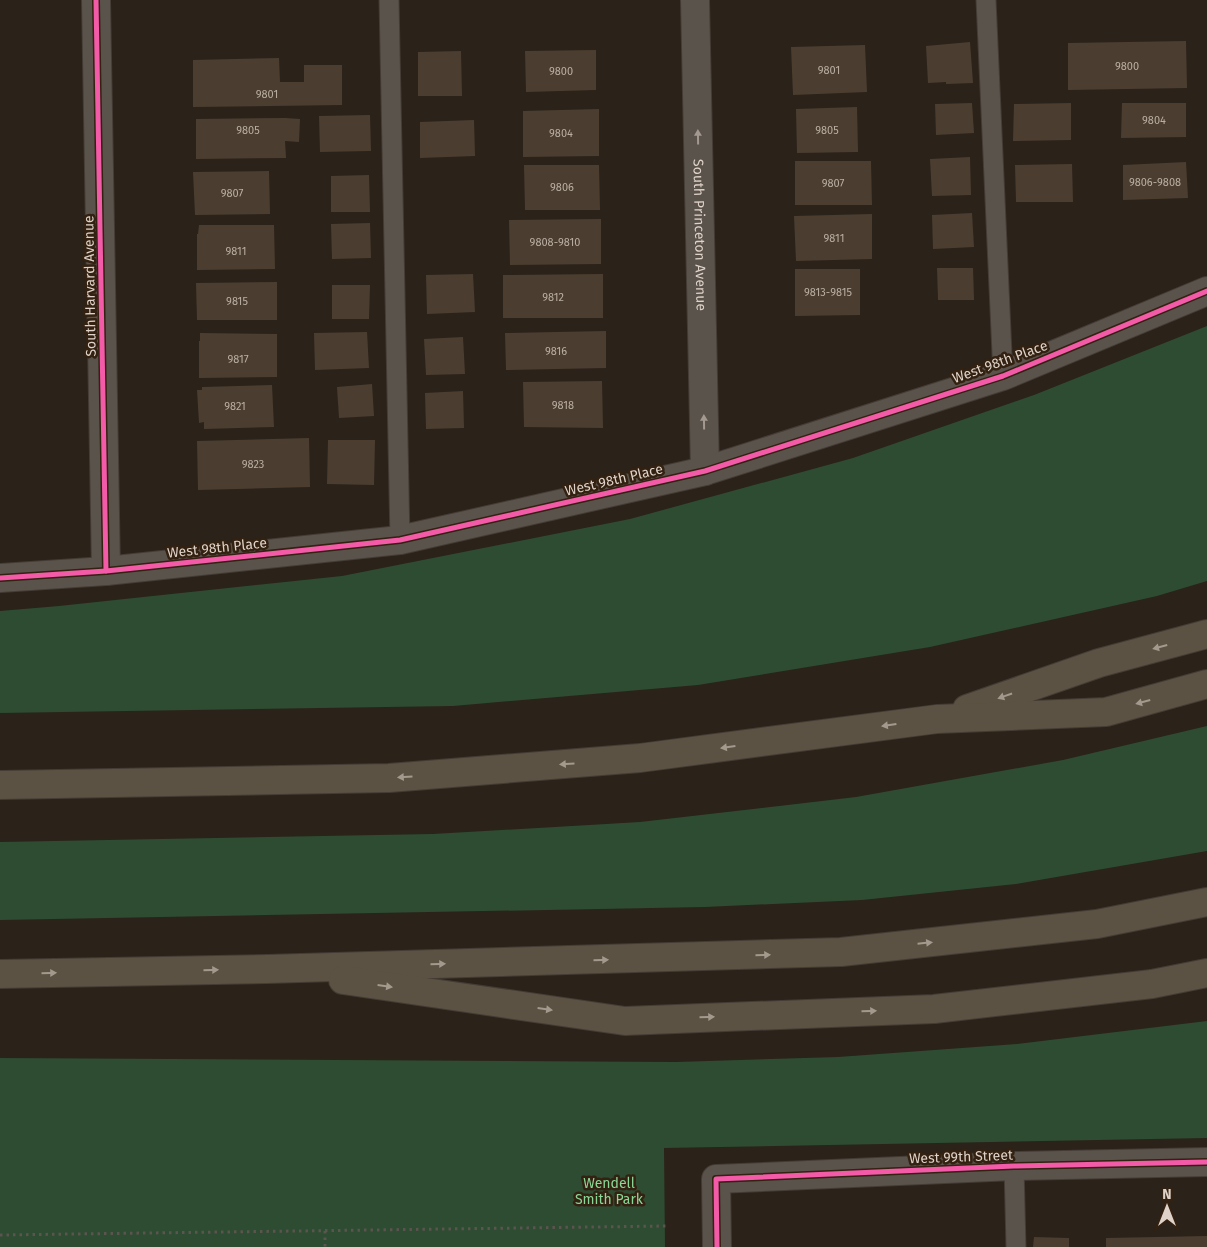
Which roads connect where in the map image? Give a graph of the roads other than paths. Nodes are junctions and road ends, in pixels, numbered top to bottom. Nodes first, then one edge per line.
1 (96, 0) edge
2 (389, 0) edge
3 (695, 0) edge
4 (986, 0) edge
5 (1207, 291) edge
6 (1003, 376) junction
7 (706, 471) junction
8 (400, 540) junction
9 (106, 571) junction
10 (0, 578) edge
11 (1207, 634) edge
12 (1207, 684) edge
13 (938, 719) junction
14 (0, 785) edge
15 (1207, 902) edge
16 (267, 968) junction
17 (0, 974) edge
18 (1207, 974) edge
19 (1207, 1162) edge
20 (1014, 1166) junction
21 (717, 1247) edge
22 (1016, 1247) edge

1 - 9 street, South Harvard Avenue
2 - 8 lane
7 -> 3 street, South Princeton Avenue
4 - 6 lane
5 - 6 street, West 98th Place
6 - 7 street, West 98th Place
7 - 8 street, West 98th Place
8 - 9 street, West 98th Place
9 - 10 street, West 98th Place
11 -> 13 highway
12 -> 13 highway
13 -> 14 highway
16 -> 15 highway
17 -> 16 highway
16 -> 18 highway
19 - 20 street, West 99th Street
20 - 21 street, West 99th Street
20 - 22 lane

